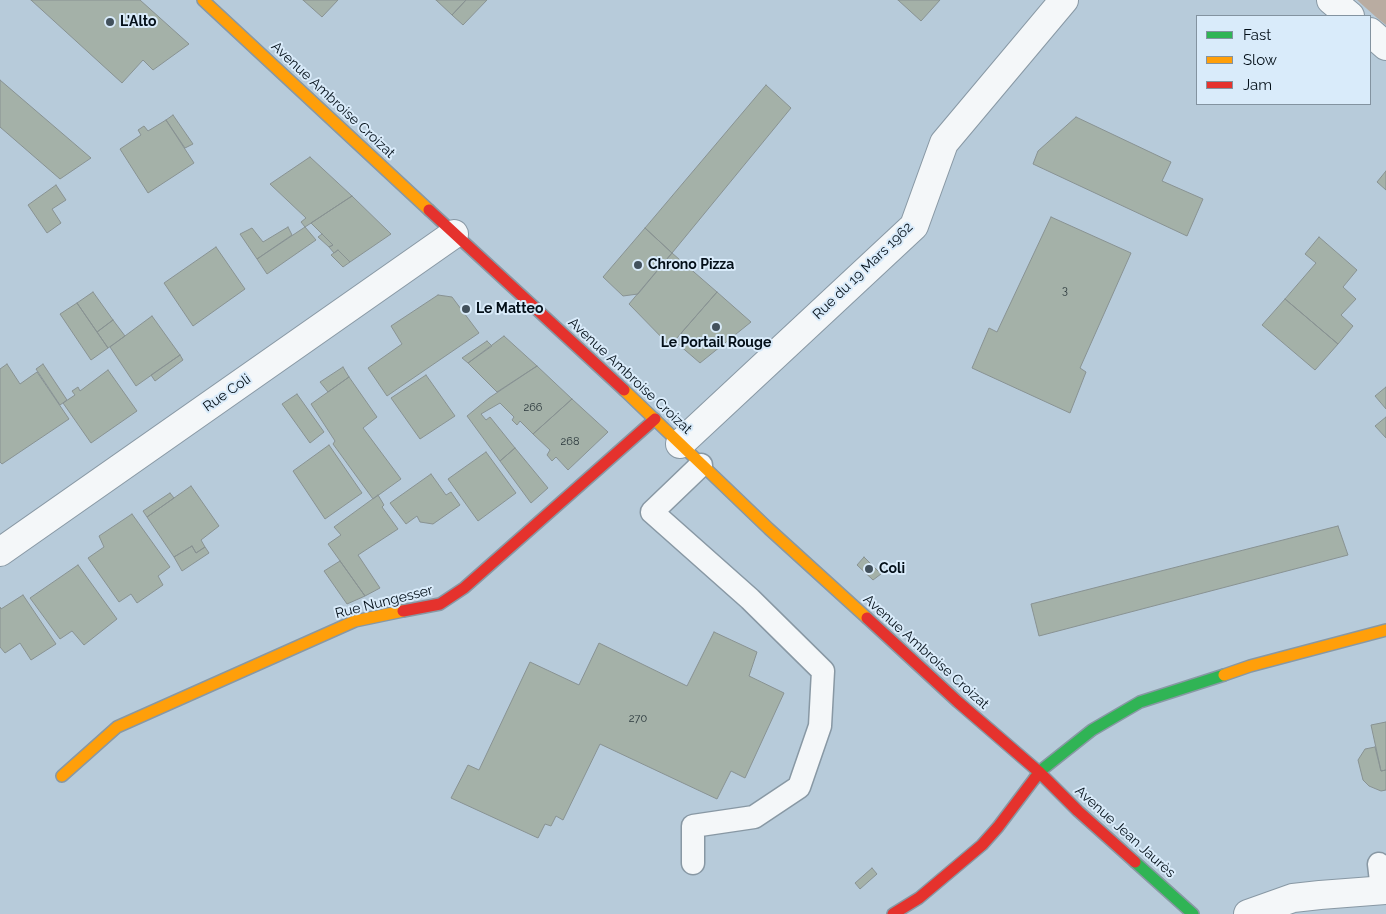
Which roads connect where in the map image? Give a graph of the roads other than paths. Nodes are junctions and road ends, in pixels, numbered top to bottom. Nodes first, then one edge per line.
1 (203, 0) edge
2 (1064, 0) edge
3 (1331, 0) edge
4 (1349, 15) edge
5 (1371, 33) edge
6 (1386, 46) edge
7 (454, 234) junction
8 (654, 419) junction
9 (680, 444) junction
10 (701, 465) junction
11 (0, 552) edge
12 (1386, 630) edge
13 (1039, 772) junction
14 (62, 776) dead end
15 (693, 863) dead end
16 (1382, 881) edge
17 (893, 914) edge
18 (1193, 914) edge
19 (1248, 914) edge

1 - 7 street, Avenue Ambroise Croizat
2 - 9 street, Rue du 19 Mars 1962
3 - 4 street
5 - 6 street
7 - 8 street, Avenue Ambroise Croizat
7 - 11 street, Rue Coli
8 - 9 street, Avenue Ambroise Croizat
8 - 14 street, Rue Nungesser
9 - 10 street, Avenue Ambroise Croizat
10 - 13 street, Avenue Ambroise Croizat
10 - 15 lane
12 - 13 street
13 - 17 street
13 - 18 street, Avenue Jean Jaurès
16 - 19 street

